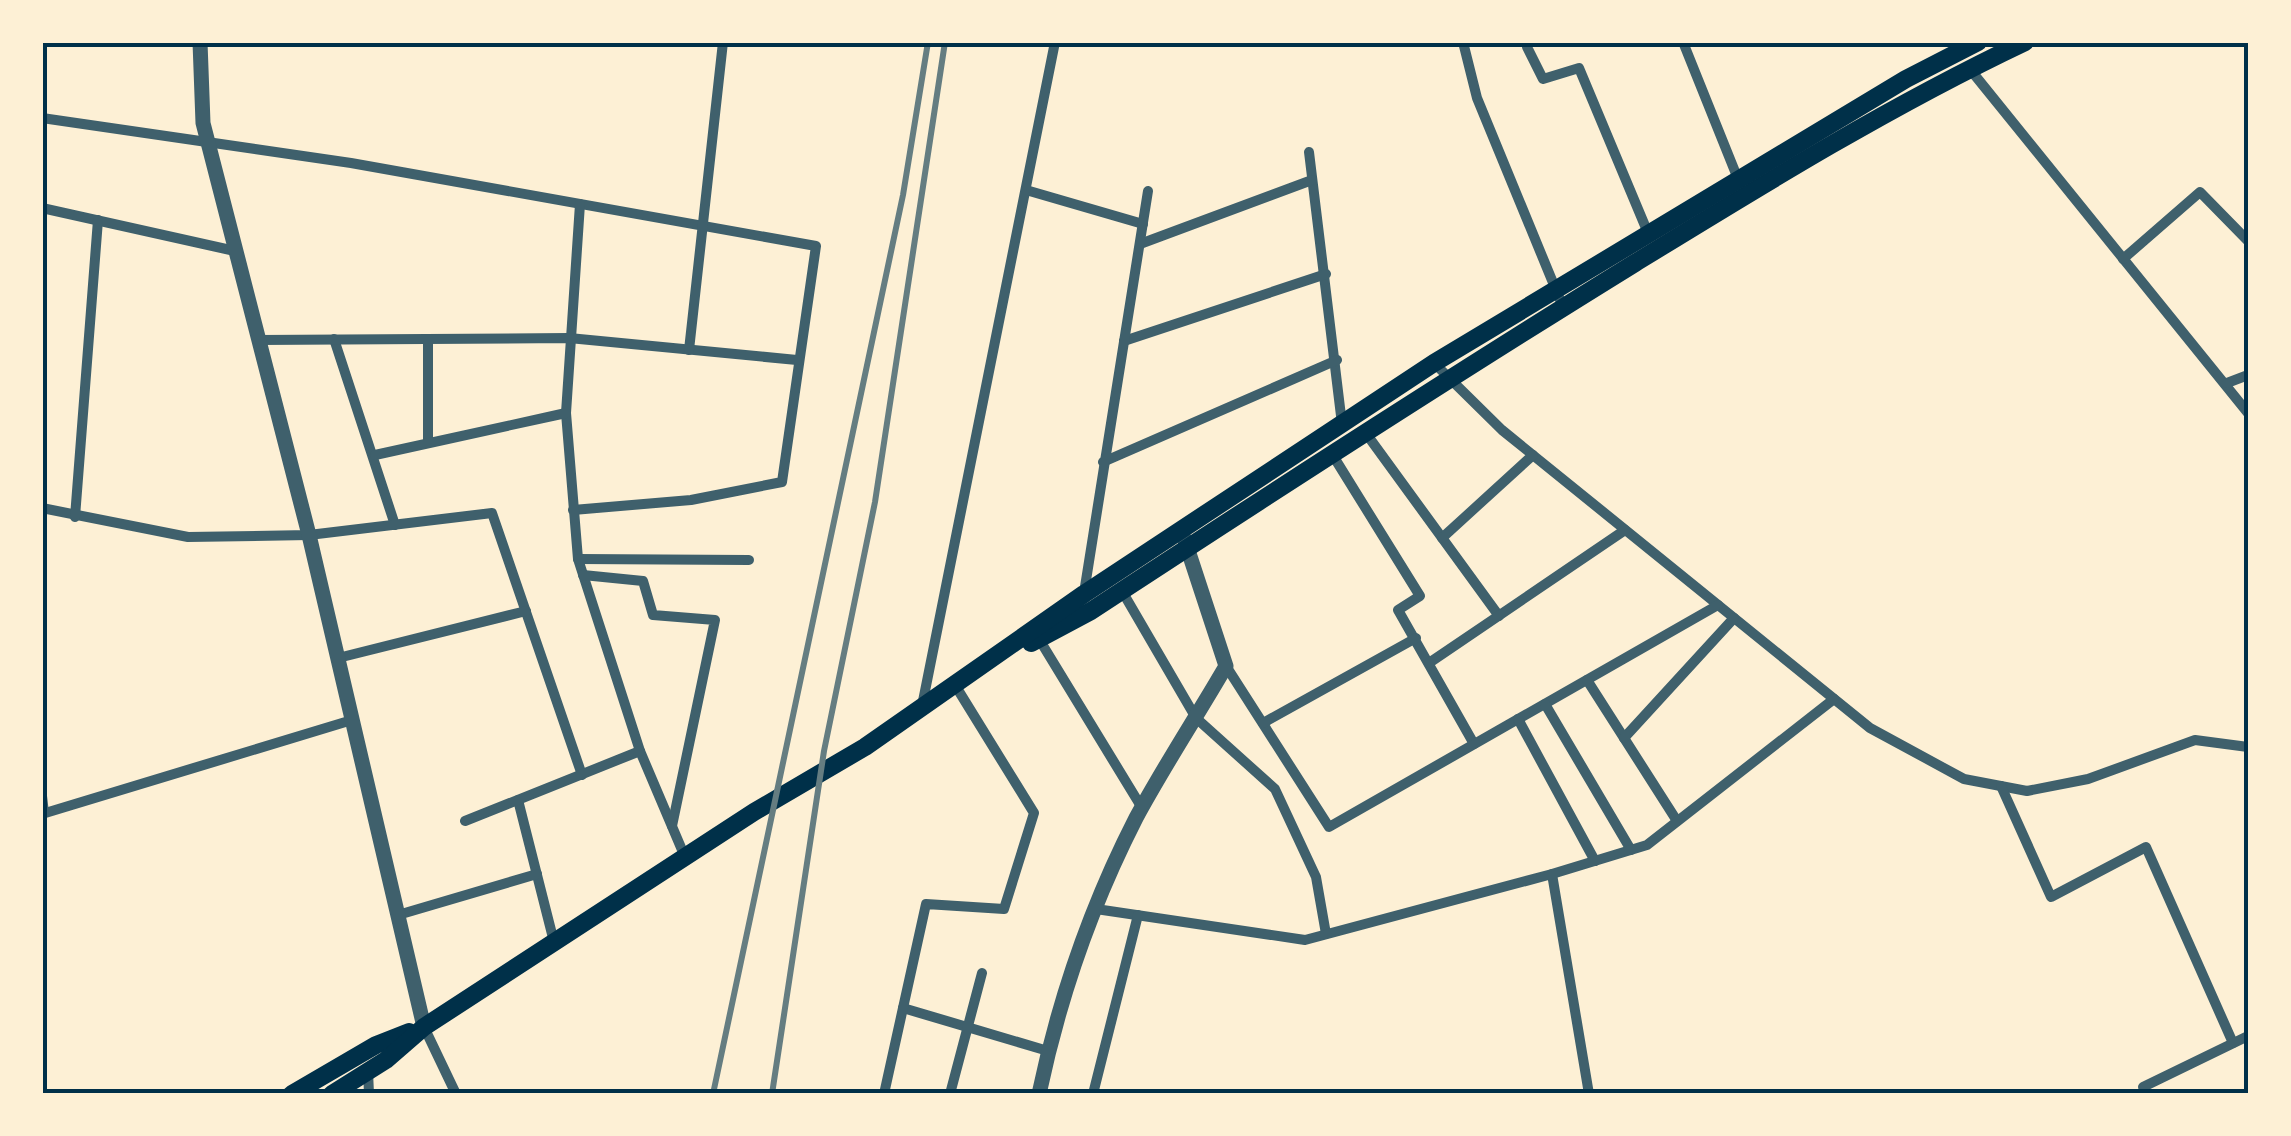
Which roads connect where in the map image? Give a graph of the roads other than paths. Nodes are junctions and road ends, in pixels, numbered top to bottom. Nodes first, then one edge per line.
1 (200, 42) edge
2 (723, 42) edge
3 (1056, 42) edge
4 (1462, 42) edge
5 (1683, 42) edge
6 (1978, 42) edge
7 (2025, 42) edge
8 (1527, 47) dead end
9 (1951, 48) edge
10 (1970, 69) junction
11 (42, 118) edge
12 (208, 143) junction
13 (1310, 152) dead end
14 (1738, 179) junction
15 (1312, 180) junction
16 (1026, 190) junction
17 (1148, 191) dead end
18 (580, 204) junction
19 (42, 208) edge
20 (98, 220) junction
21 (1143, 224) junction
22 (702, 226) junction
23 (1648, 233) junction
24 (2248, 240) edge
25 (1140, 244) junction
26 (235, 251) junction
27 (2124, 259) junction
28 (1326, 274) junction
29 (1556, 289) junction
30 (1563, 308) junction
31 (569, 338) junction
32 (428, 339) junction
33 (258, 340) junction
34 (334, 340) junction
35 (1124, 341) junction
36 (688, 350) junction
37 (797, 360) junction
38 (1337, 360) junction
39 (1434, 363) junction
40 (2248, 374) edge
41 (1449, 378) junction
42 (2227, 383) junction
43 (566, 413) junction
44 (2248, 413) edge
45 (1342, 424) junction
46 (1365, 432) junction
47 (428, 443) junction
48 (1332, 454) junction
49 (375, 455) junction
50 (1533, 455) junction
51 (1103, 462) junction
52 (42, 508) edge
53 (573, 510) junction
54 (75, 516) junction
55 (395, 524) junction
56 (1626, 530) junction
57 (310, 535) junction
58 (1442, 538) junction
59 (1185, 539) junction
60 (578, 559) junction
61 (749, 560) dead end
62 (583, 575) junction
63 (1122, 591) junction
64 (1084, 594) junction
65 (1718, 605) junction
66 (526, 611) junction
67 (1499, 616) junction
68 (1734, 618) junction
69 (1416, 638) junction
70 (1038, 639) junction
71 (338, 658) junction
72 (1429, 663) junction
73 (1226, 666) junction
74 (1587, 680) junction
75 (960, 682) junction
76 (1834, 699) junction
77 (1545, 704) junction
78 (922, 708) junction
79 (1196, 718) junction
80 (1518, 719) junction
81 (352, 720) junction
82 (1263, 723) junction
83 (1624, 738) junction
84 (1474, 744) junction
85 (2248, 746) edge
86 (640, 752) junction
87 (582, 775) junction
88 (2001, 786) junction
89 (42, 796) edge
90 (518, 800) junction
91 (1142, 808) junction
92 (43, 814) edge
93 (465, 821) dead end
94 (1677, 821) junction
95 (672, 827) junction
96 (1630, 850) junction
97 (685, 857) junction
98 (1594, 860) junction
99 (536, 874) junction
100 (1552, 874) junction
101 (1096, 909) junction
102 (398, 914) junction
103 (1138, 915) junction
104 (1326, 934) junction
105 (554, 942) junction
106 (982, 973) dead end
107 (903, 1008) junction
108 (424, 1026) junction
109 (967, 1027) junction
110 (2248, 1036) edge
111 (2233, 1044) junction
112 (1048, 1051) junction
113 (368, 1071) junction
114 (292, 1094) edge
115 (332, 1094) edge
116 (369, 1094) edge
117 (456, 1094) edge
118 (884, 1094) edge
119 (950, 1094) edge
120 (1038, 1094) edge
121 (1093, 1094) edge
122 (1589, 1094) edge
123 (2146, 1094) edge

1 - 12 street
2 - 22 street
3 - 16 street
4 - 29 street
5 - 14 street
6 - 9 main road
7 - 10 main road
8 - 23 street
9 - 10 street
9 - 14 main road
10 - 27 street
10 - 30 main road
11 - 12 street
12 - 18 street
12 - 26 street
13 - 15 street
14 - 23 main road
15 - 25 street
15 - 28 street
16 - 21 street
16 - 78 street
17 - 21 street
18 - 22 street
18 - 31 street
19 - 20 street
20 - 26 street
20 - 54 street
21 - 25 street
22 - 36 street
22 - 37 street
23 - 29 main road
24 - 27 street
25 - 35 street
26 - 33 street
27 - 42 street
28 - 35 street
28 - 38 street
29 - 30 street
29 - 39 main road
30 - 41 main road
31 - 32 street
31 - 36 street
31 - 43 street
32 - 34 street
32 - 47 street
33 - 34 street
33 - 57 street
34 - 49 street
35 - 51 street
36 - 37 street
37 - 53 street
38 - 45 street
38 - 51 street
39 - 41 street
39 - 45 main road
40 - 42 street
41 - 46 main road
41 - 50 street
42 - 44 street
43 - 47 street
43 - 53 street
45 - 59 main road
46 - 48 main road
46 - 58 street
47 - 49 street
48 - 59 main road
48 - 69 street
49 - 55 street
50 - 56 street
50 - 58 street
51 - 64 street
52 - 54 street
53 - 60 street
54 - 57 street
55 - 57 street
55 - 66 street
56 - 65 street
56 - 67 street
57 - 71 street
58 - 67 street
59 - 63 main road
59 - 64 main road
59 - 73 street
60 - 61 street
60 - 62 street
62 - 86 street
62 - 95 street
63 - 70 main road
63 - 79 street
64 - 75 main road
65 - 68 street
65 - 74 street
66 - 71 street
66 - 87 street
67 - 72 street
68 - 76 street
68 - 83 street
69 - 72 street
69 - 82 street
70 - 75 main road
70 - 91 street
71 - 81 street
72 - 84 street
73 - 79 street
73 - 82 street
74 - 77 street
74 - 83 street
75 - 78 main road
75 - 107 street
76 - 88 street
76 - 94 street
77 - 80 street
77 - 96 street
78 - 97 main road
79 - 91 street
79 - 104 street
80 - 84 street
80 - 98 street
81 - 92 street
81 - 102 street
82 - 84 street
83 - 94 street
85 - 88 street
86 - 87 street
86 - 95 street
87 - 90 street
88 - 111 street
89 - 92 street
90 - 93 street
90 - 99 street
91 - 101 street
94 - 96 street
95 - 97 street
96 - 98 street
97 - 105 main road
98 - 100 street
99 - 102 street
99 - 105 street
100 - 104 street
100 - 122 street
101 - 103 street
101 - 112 street
102 - 108 street
103 - 104 street
103 - 121 street
105 - 108 main road
106 - 109 street
107 - 109 street
107 - 118 street
108 - 113 main road
108 - 114 main road
108 - 117 street
109 - 112 street
109 - 119 street
110 - 111 street
111 - 123 street
112 - 120 street
113 - 115 main road
113 - 116 street

